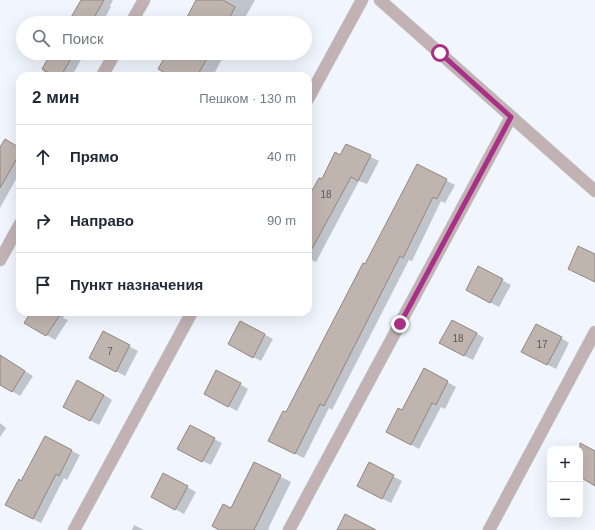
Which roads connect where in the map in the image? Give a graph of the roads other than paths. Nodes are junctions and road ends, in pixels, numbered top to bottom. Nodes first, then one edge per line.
1 (144, 0) edge
2 (362, 0) edge
3 (380, 0) edge
4 (135, 16) edge
5 (111, 60) edge
6 (104, 72) edge
7 (312, 92) edge
8 (511, 117) junction
9 (595, 191) edge
10 (16, 231) edge
11 (0, 260) edge
12 (190, 316) edge
13 (595, 332) edge
14 (74, 530) edge
15 (289, 530) edge
16 (489, 530) edge

1 - 4 street
2 - 7 street
3 - 8 street
5 - 6 street
8 - 9 street
8 - 15 street
10 - 11 street
12 - 14 street
13 - 16 street

